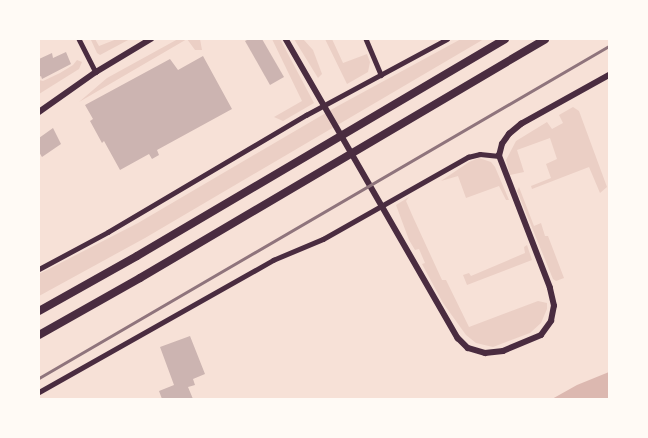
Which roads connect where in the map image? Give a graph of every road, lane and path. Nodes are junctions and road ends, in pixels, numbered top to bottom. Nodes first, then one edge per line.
1 (80, 39) edge
2 (151, 39) edge
3 (286, 39) edge
4 (366, 39) edge
5 (447, 39) edge
6 (505, 39) edge
7 (545, 39) edge
8 (96, 72) junction
9 (381, 75) junction
10 (609, 75) edge
11 (39, 112) edge
12 (499, 156) junction
13 (39, 269) edge
14 (39, 312) edge
15 (39, 334) edge
16 (39, 392) edge

1 - 8 street
2 - 8 street
3 - 12 street
4 - 9 street
5 - 9 street
6 - 14 highway
7 - 15 highway
8 - 11 street
9 - 13 street
10 - 12 street
12 - 16 street

